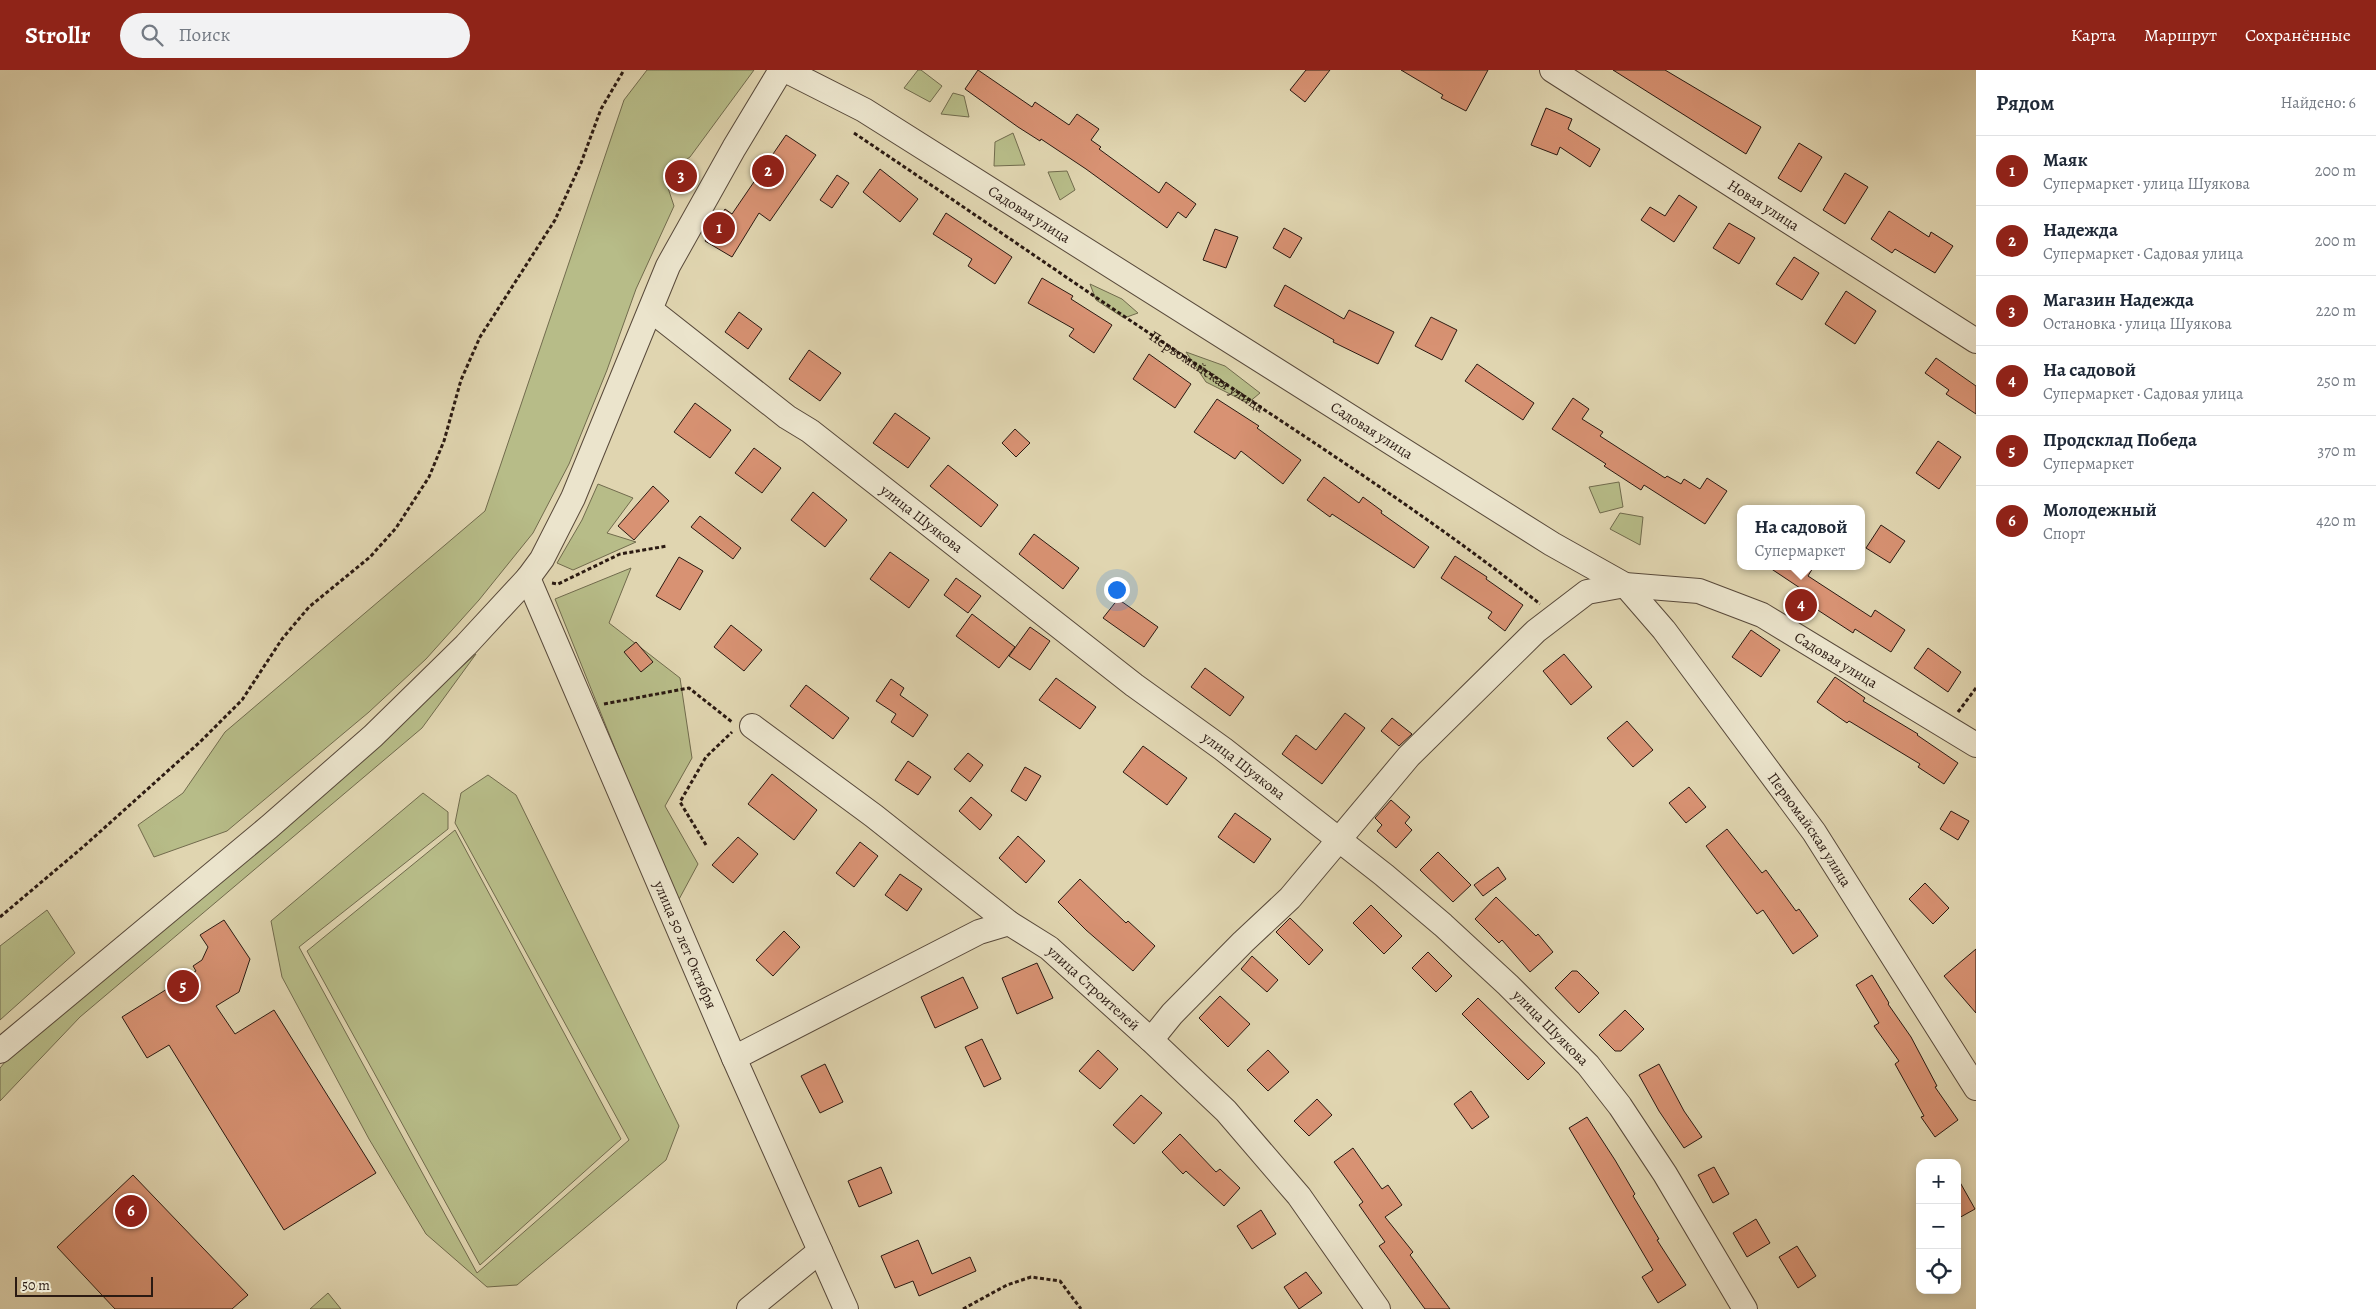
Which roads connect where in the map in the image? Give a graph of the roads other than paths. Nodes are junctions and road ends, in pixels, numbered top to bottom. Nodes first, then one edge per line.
1 (781, 70) edge
2 (785, 70) edge
3 (1552, 70) edge
4 (651, 310) junction
5 (1976, 341) edge
6 (528, 578) junction
7 (1625, 586) junction
8 (746, 727) road end
9 (1976, 745) edge
10 (1337, 839) junction
11 (1009, 922) junction
12 (1150, 1040) junction
13 (0, 1051) edge
14 (734, 1058) junction
15 (1976, 1088) edge
16 (820, 1251) junction
17 (749, 1309) edge
18 (846, 1309) edge
19 (1378, 1309) edge
20 (1745, 1309) edge

1 - 4 street
2 - 7 street, Садовая улица
3 - 5 street, Новая улица
4 - 6 street
4 - 10 street, улица Шуякова
6 - 13 street
6 - 14 street, улица 50 лет Октября
7 - 9 street, Садовая улица
7 - 10 street
7 - 15 street, Первомайская улица
8 - 11 street, улица Строителей
10 - 12 street
10 - 20 street, улица Шуякова
11 - 12 street, улица Строителей
11 - 14 street
12 - 19 street, улица Строителей
14 - 16 street, улица 50 лет Октября
16 - 17 street
16 - 18 street, улица 50 лет Октября

